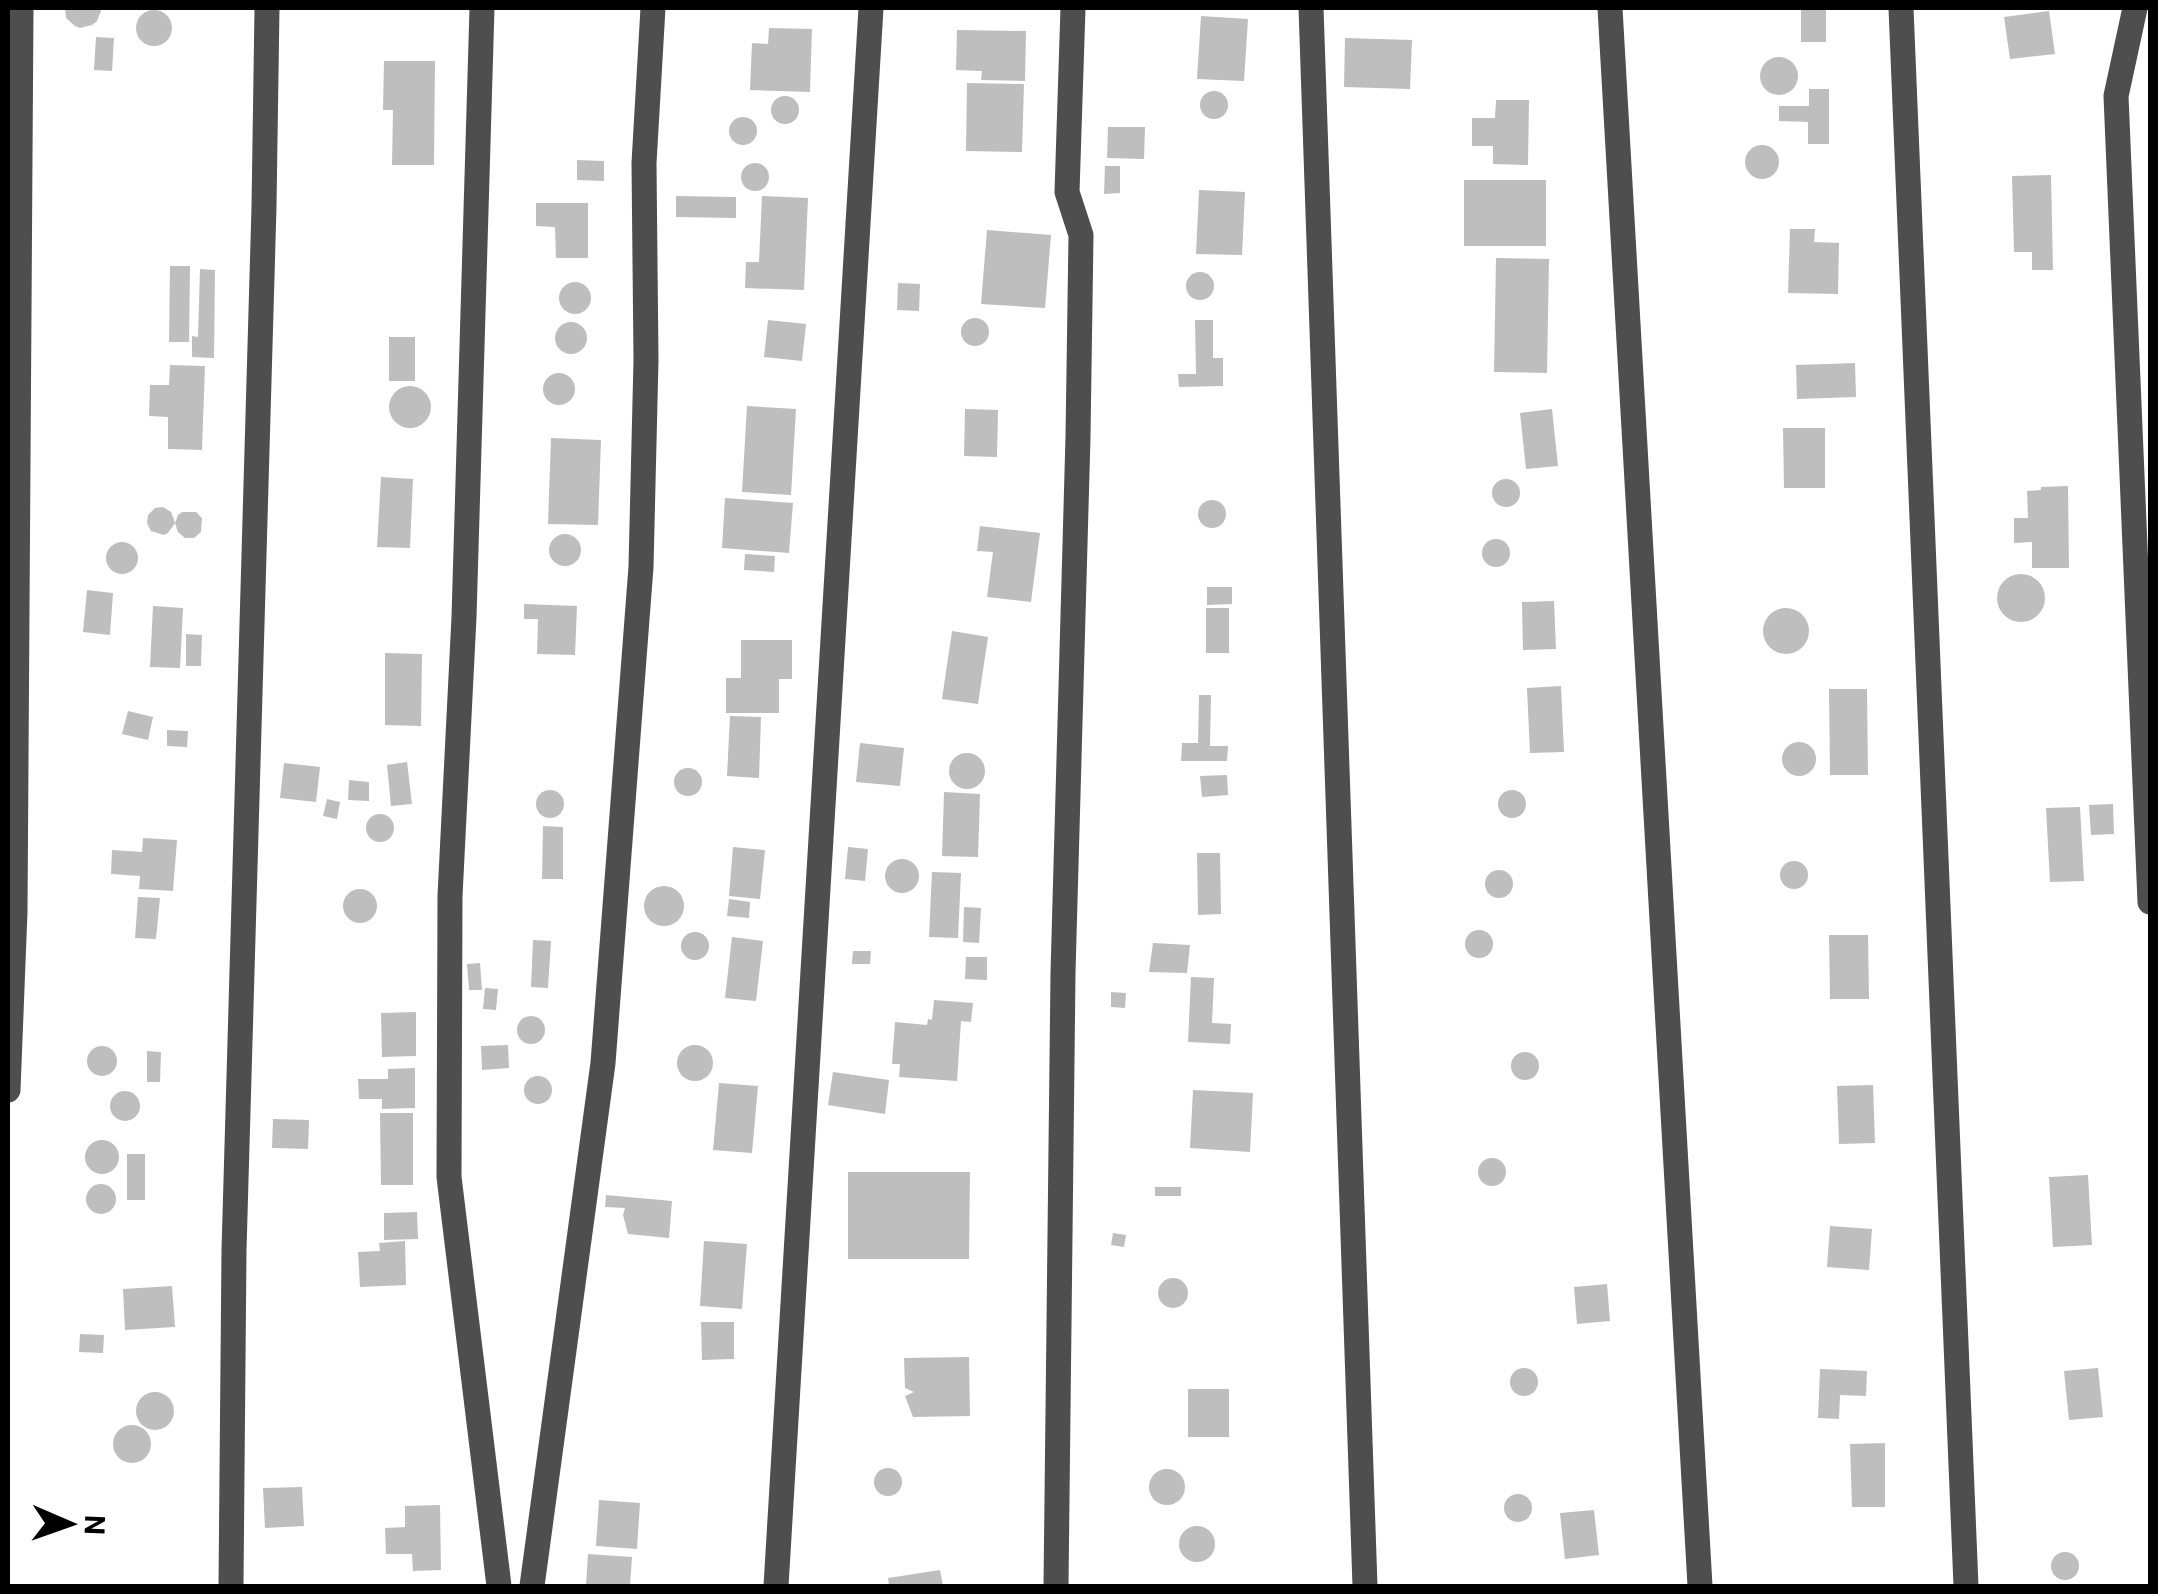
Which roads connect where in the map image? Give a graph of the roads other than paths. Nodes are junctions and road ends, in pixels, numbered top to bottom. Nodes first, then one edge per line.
1 (21, 8) edge
2 (267, 8) edge
3 (482, 8) edge
4 (653, 8) edge
5 (871, 8) edge
6 (1073, 8) edge
7 (1311, 8) edge
8 (1610, 8) edge
9 (1901, 8) edge
10 (2135, 8) edge
11 (2150, 902) edge
12 (8, 1090) edge
13 (232, 1586) edge
14 (499, 1586) edge
15 (532, 1586) edge
16 (776, 1586) edge
17 (1056, 1586) edge
18 (1364, 1586) edge
19 (1700, 1586) edge
20 (1966, 1586) edge

1 - 12 street
2 - 13 street
3 - 14 street
4 - 15 street
5 - 16 street
6 - 17 street
7 - 18 street
8 - 19 street
9 - 20 street
10 - 11 street

